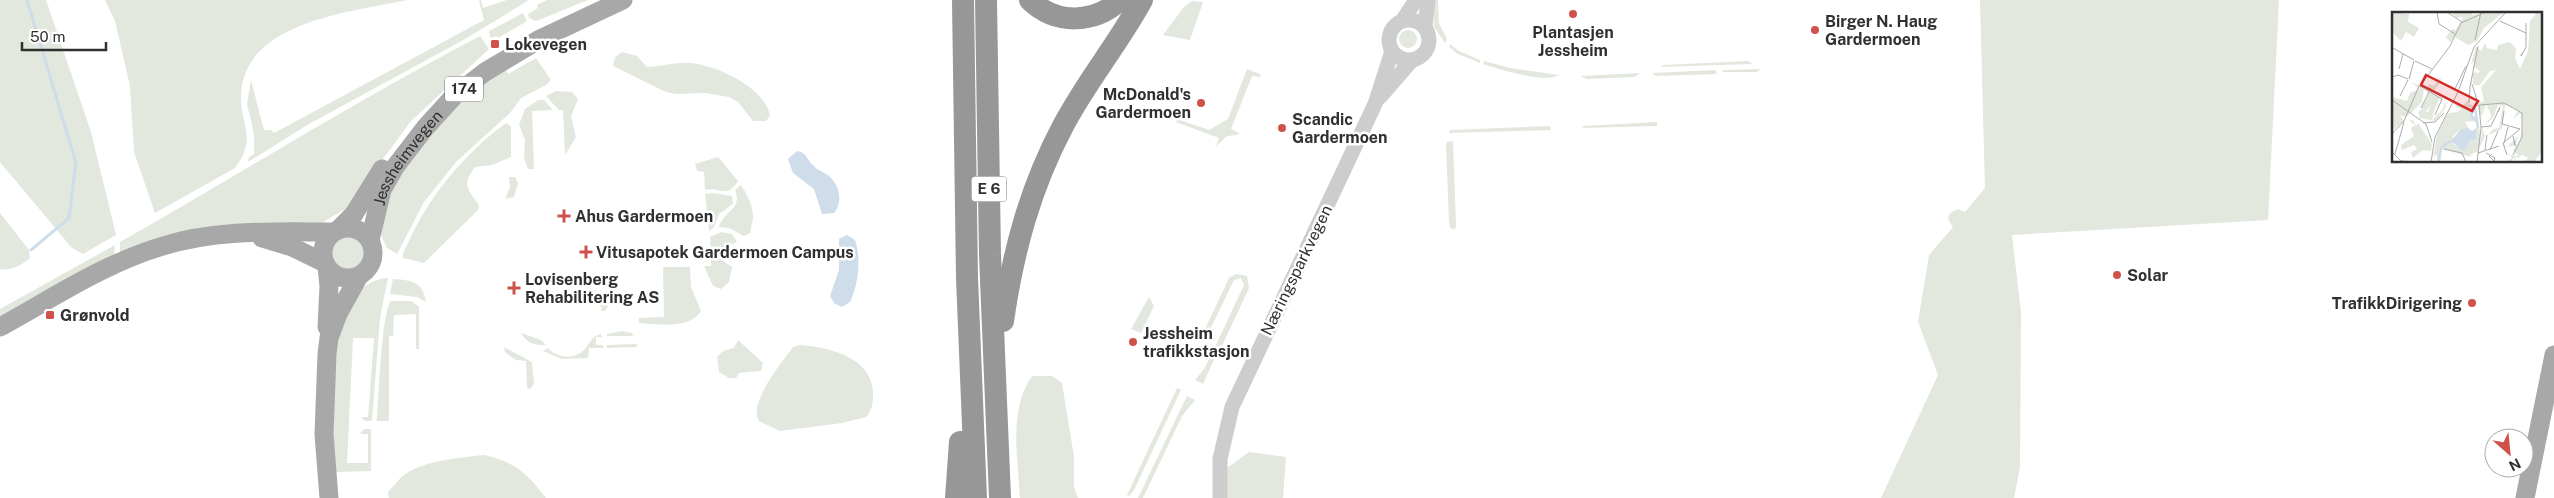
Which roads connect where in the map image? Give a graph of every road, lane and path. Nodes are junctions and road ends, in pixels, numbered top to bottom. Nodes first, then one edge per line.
1 (600, 0) edge
2 (623, 0) edge
3 (963, 0) edge
4 (986, 0) edge
5 (1030, 0) edge
6 (1120, 0) edge
7 (1142, 0) edge
8 (1416, 0) edge
9 (1428, 0) edge
10 (1402, 21) junction
11 (1425, 27) junction
12 (1392, 52) junction
13 (1412, 60) junction
14 (1375, 104) junction
15 (336, 230) junction
16 (246, 234) junction
17 (370, 240) junction
18 (326, 265) junction
19 (359, 276) junction
20 (0, 327) edge
21 (329, 338) junction
22 (2554, 355) edge
23 (994, 378) junction
24 (970, 382) junction
25 (329, 498) edge
26 (956, 498) edge
27 (976, 498) edge
28 (1000, 498) edge
29 (1220, 498) edge
30 (2525, 498) edge

1 - 15 main road, Jessheimvegen / 174
2 - 17 main road, Jessheimvegen / 174
3 - 24 highway, E 6
4 - 23 highway, E 6
5 - 6 highway
7 - 23 highway, E 6
8 - 10 street, Næringsparkvegen
9 - 11 street, Næringsparkvegen
10 - 11 street
10 - 12 street, Næringsparkvegen
11 - 13 street, Næringsparkvegen
12 - 13 street
12 - 14 street, Næringsparkvegen
13 - 14 street, Næringsparkvegen
14 - 29 street, Næringsparkvegen
15 - 16 main road
15 - 17 main road
15 - 18 main road, 174
16 - 18 main road
16 - 20 main road
17 - 19 main road, 174
18 - 19 main road
18 - 21 main road
19 - 21 main road
21 - 25 main road
22 - 30 main road
23 - 28 highway, E 6
24 - 26 highway, E 6
24 - 27 highway, E 6

